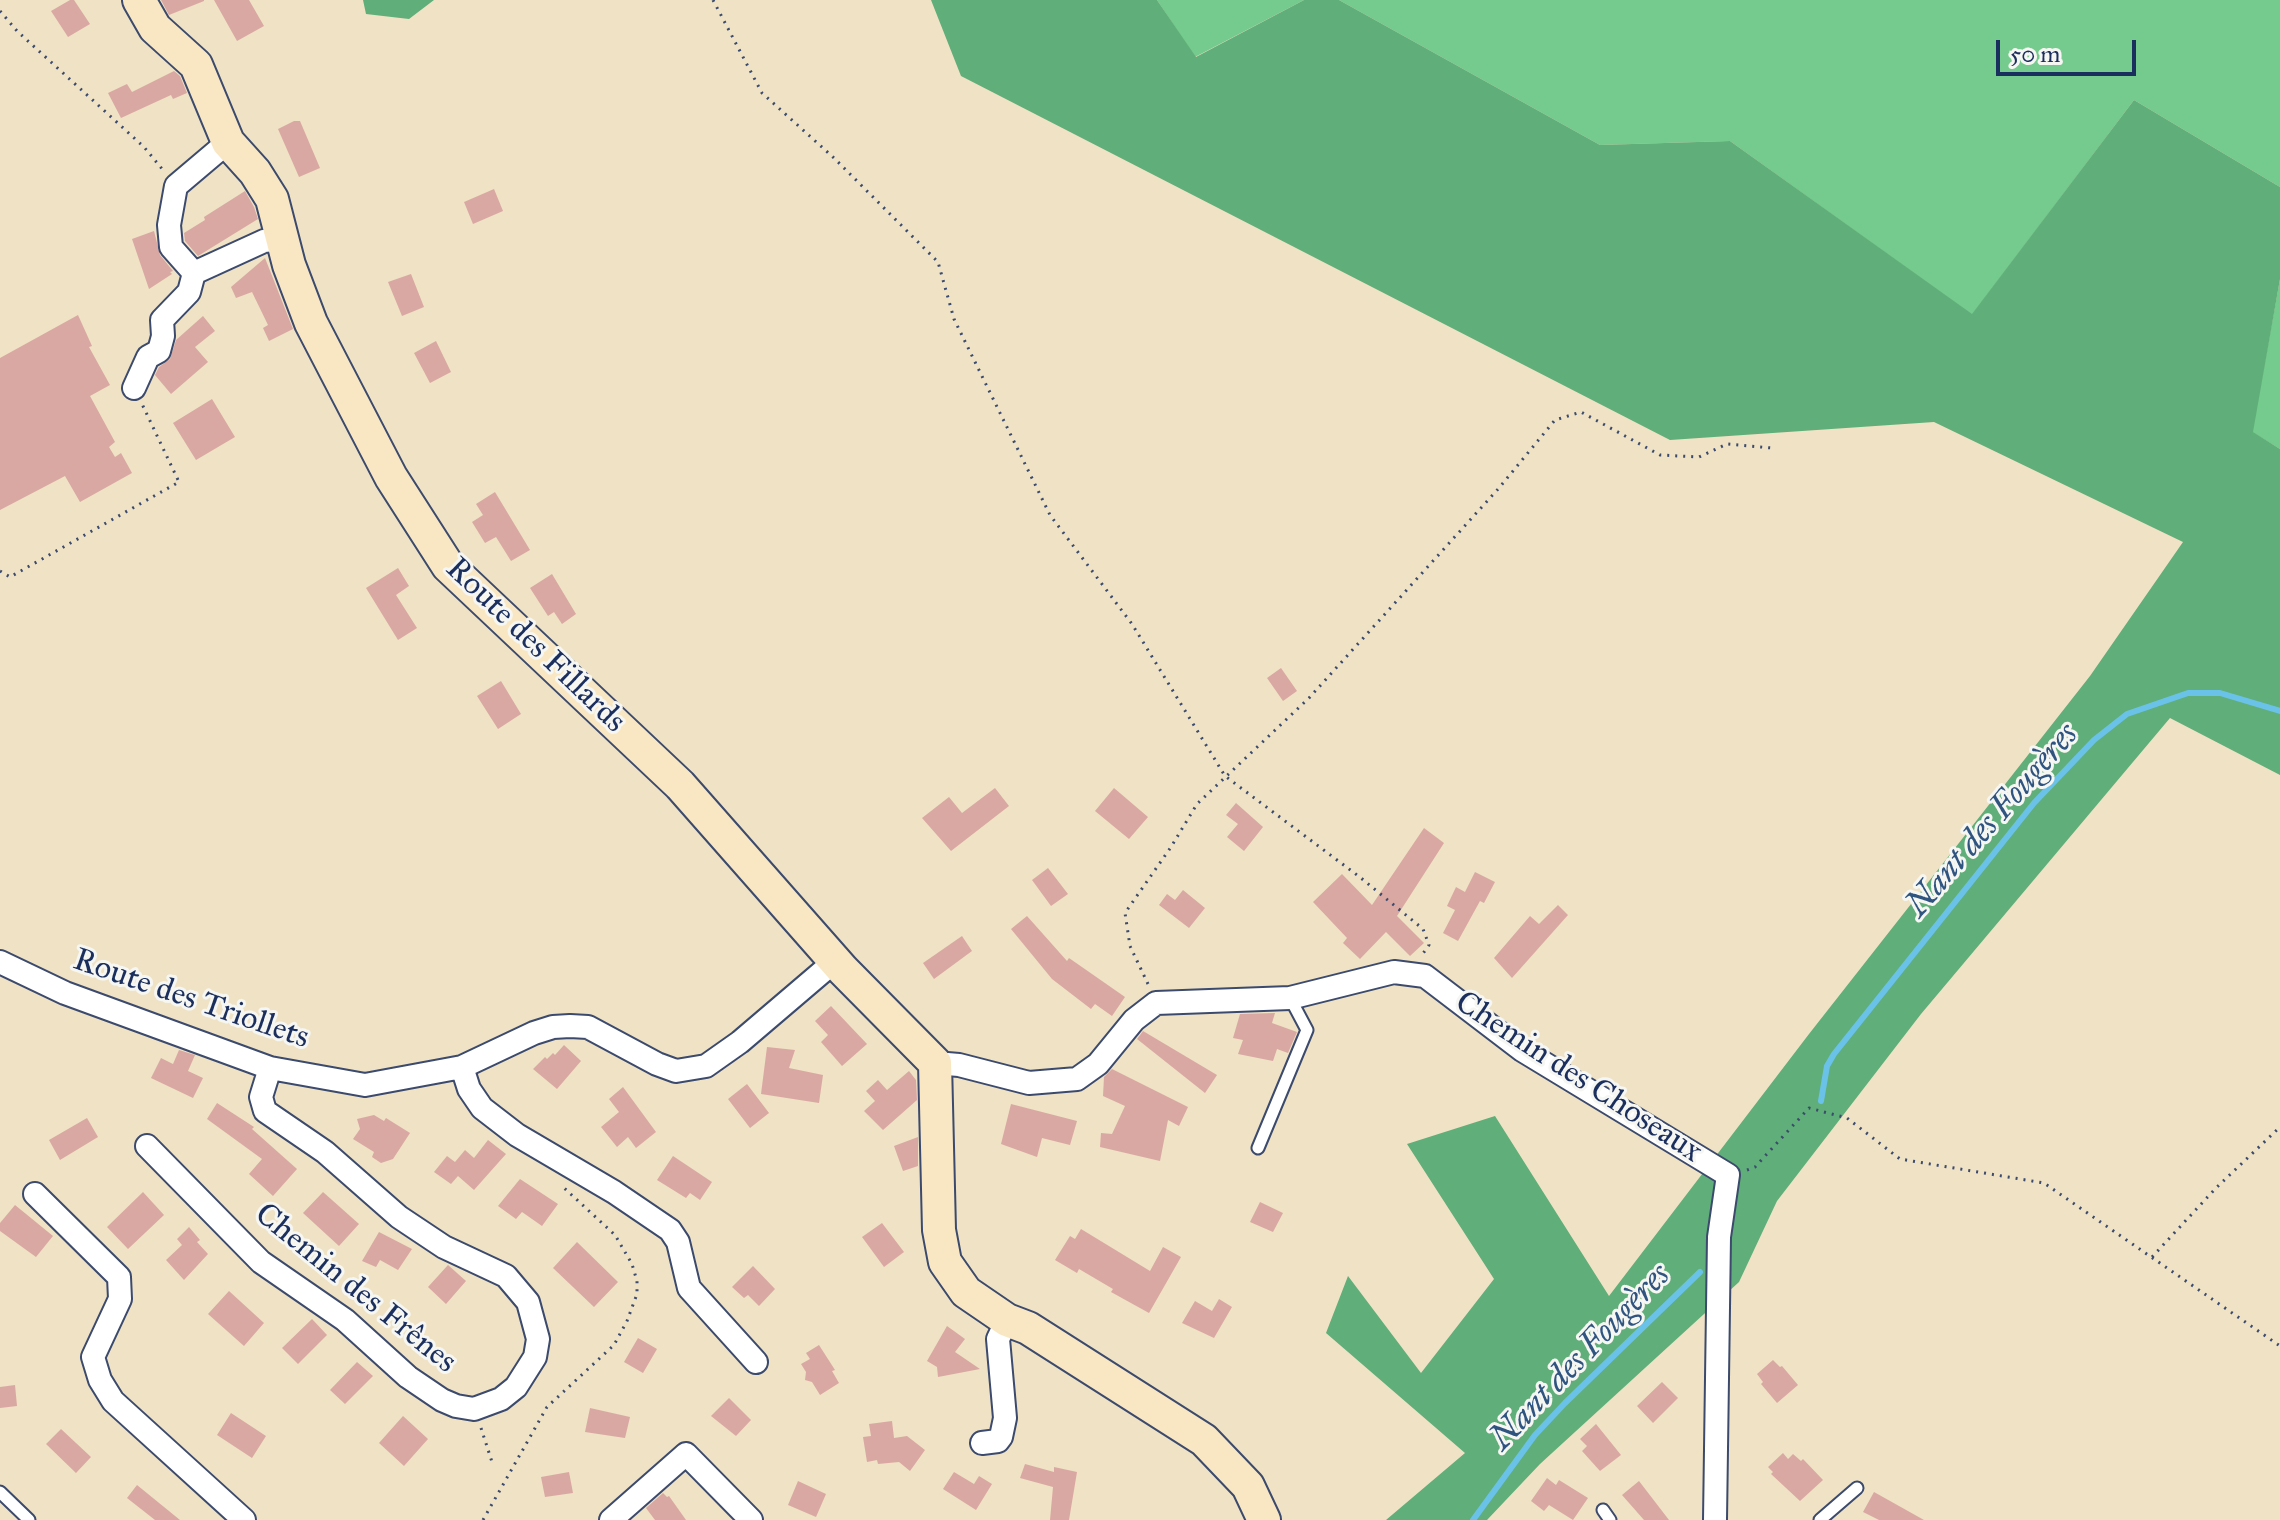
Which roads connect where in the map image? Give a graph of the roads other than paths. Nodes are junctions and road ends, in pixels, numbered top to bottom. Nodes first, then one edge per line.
1 (139, 0) edge
2 (228, 142) junction
3 (283, 239) junction
4 (194, 273) junction
5 (134, 388) road end
6 (835, 961) junction
7 (0, 962) edge
8 (1290, 998) junction
9 (935, 1063) junction
10 (462, 1067) junction
11 (270, 1068) junction
12 (147, 1146) dead end
13 (1258, 1148) dead end
14 (35, 1194) dead end
15 (1007, 1320) junction
16 (756, 1362) dead end
17 (982, 1443) dead end
18 (1857, 1488) dead end
19 (0, 1492) edge
20 (29, 1520) edge
21 (244, 1520) edge
22 (611, 1520) edge
23 (751, 1520) edge
24 (1264, 1520) edge
25 (1715, 1520) edge
26 (1820, 1520) edge

1 - 2 street, Route des Fillards
2 - 3 street, Route des Fillards
2 - 4 street
3 - 4 street
3 - 6 street, Route des Fillards
4 - 5 street
6 - 9 street, Route des Fillards
6 - 10 street, Route des Triollets
7 - 11 street, Route des Triollets
8 - 9 street, Chemin des Choseaux
8 - 13 lane
8 - 25 street, Chemin des Choseaux
9 - 15 street
10 - 11 street, Route des Triollets
10 - 16 street
11 - 12 street, Chemin des Frênes
14 - 21 street
15 - 17 street
15 - 24 street
18 - 26 lane
19 - 20 lane
22 - 23 street

